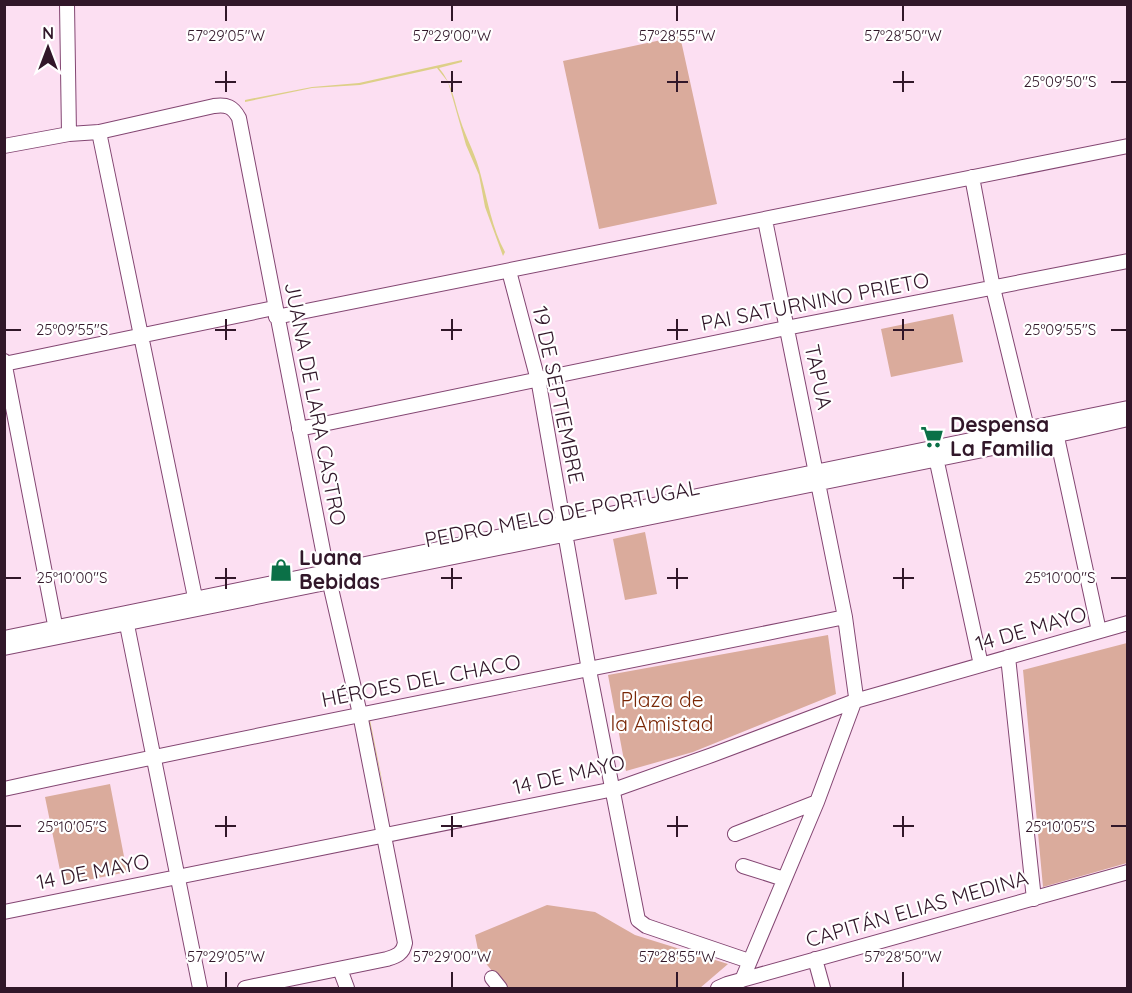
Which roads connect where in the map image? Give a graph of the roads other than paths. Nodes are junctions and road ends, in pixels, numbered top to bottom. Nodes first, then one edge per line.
1 (67, 4) edge
2 (99, 132) junction
3 (69, 134) junction
4 (4, 146) edge
5 (1128, 146) edge
6 (972, 177) junction
7 (765, 220) junction
8 (1128, 261) edge
9 (509, 271) junction
10 (993, 288) junction
11 (275, 312) junction
12 (786, 328) junction
13 (140, 336) junction
14 (5, 363) edge
15 (538, 380) junction
16 (1128, 408) edge
17 (1128, 419) edge
18 (1027, 428) junction
19 (298, 429) junction
20 (1055, 429) junction
21 (935, 453) junction
22 (818, 477) junction
23 (564, 529) junction
24 (328, 577) junction
25 (196, 604) junction
26 (845, 617) junction
27 (126, 618) junction
28 (1128, 623) edge
29 (1099, 631) junction
30 (57, 632) junction
31 (4, 638) edge
32 (4, 648) edge
33 (1008, 657) junction
34 (981, 665) junction
35 (589, 670) junction
36 (855, 701) junction
37 (360, 714) junction
38 (154, 756) junction
39 (4, 789) edge
40 (613, 789) junction
41 (817, 802) junction
42 (735, 834) dead end
43 (384, 835) junction
44 (742, 866) dead end
45 (1128, 872) edge
46 (179, 876) junction
47 (784, 879) junction
48 (1034, 899) junction
49 (4, 912) edge
50 (815, 960) junction
51 (749, 961) junction
52 (340, 969) junction
53 (742, 980) junction
54 (200, 988) edge
55 (245, 988) edge
56 (347, 988) edge
57 (718, 988) edge
58 (823, 988) edge

1 - 3 street
2 - 3 street
2 - 11 street, JUANA DE LARA CASTRO
2 - 13 street
3 - 4 street
5 - 6 street
6 - 7 street
6 - 10 street
7 - 9 street
7 - 12 street, TAPUA
8 - 10 street, PAI SATURNINO PRIETO
9 - 11 street
9 - 15 street, 19 DE SEPTIEMBRE
10 - 12 street, PAI SATURNINO PRIETO
10 - 18 street
11 - 13 street
11 - 19 street, JUANA DE LARA CASTRO
12 - 15 street, PAI SATURNINO PRIETO
12 - 22 street, TAPUA
13 - 14 street
13 - 25 street
14 - 30 street
15 - 19 street, PAI SATURNINO PRIETO
15 - 23 street, 19 DE SEPTIEMBRE
16 - 20 street, PEDRO MELO DE PORTUGAL
17 - 20 street, PEDRO MELO DE PORTUGAL
18 - 20 street, PEDRO MELO DE PORTUGAL
18 - 21 street, PEDRO MELO DE PORTUGAL
19 - 24 street, JUANA DE LARA CASTRO
20 - 21 street, PEDRO MELO DE PORTUGAL
20 - 29 street
21 - 22 street, PEDRO MELO DE PORTUGAL
21 - 34 street
22 - 23 street, PEDRO MELO DE PORTUGAL
22 - 26 street, TAPUA
23 - 24 street, PEDRO MELO DE PORTUGAL
23 - 35 street, 19 DE SEPTIEMBRE
24 - 25 street, PEDRO MELO DE PORTUGAL
24 - 37 street, JUANA DE LARA CASTRO
25 - 27 street, PEDRO MELO DE PORTUGAL
26 - 35 street, HÉROES DEL CHACO
26 - 36 street, TAPUA
27 - 30 street, PEDRO MELO DE PORTUGAL
27 - 38 street
28 - 29 street, 14 DE MAYO
29 - 33 street, 14 DE MAYO
30 - 31 street, PEDRO MELO DE PORTUGAL
30 - 32 street, PEDRO MELO DE PORTUGAL
33 - 34 street, 14 DE MAYO
33 - 48 street
34 - 36 street, 14 DE MAYO
35 - 37 street, HÉROES DEL CHACO
35 - 40 street, 19 DE SEPTIEMBRE
36 - 40 street, 14 DE MAYO
36 - 41 street
37 - 38 street, HÉROES DEL CHACO
37 - 43 street, JUANA DE LARA CASTRO
38 - 39 street, HÉROES DEL CHACO
38 - 46 street
40 - 43 street, 14 DE MAYO
40 - 51 street, 19 DE SEPTIEMBRE
41 - 42 street
41 - 47 street
43 - 46 street, 14 DE MAYO
43 - 52 street, JUANA DE LARA CASTRO
44 - 47 street
45 - 48 street, CAPITÁN ELIAS MEDINA
46 - 49 street, 14 DE MAYO
46 - 54 street
47 - 51 street
48 - 50 street, CAPITÁN ELIAS MEDINA
50 - 53 street, CAPITÁN ELIAS MEDINA
50 - 58 street
51 - 53 street
52 - 55 street
52 - 56 street
53 - 57 street, CAPITÁN ELIAS MEDINA

